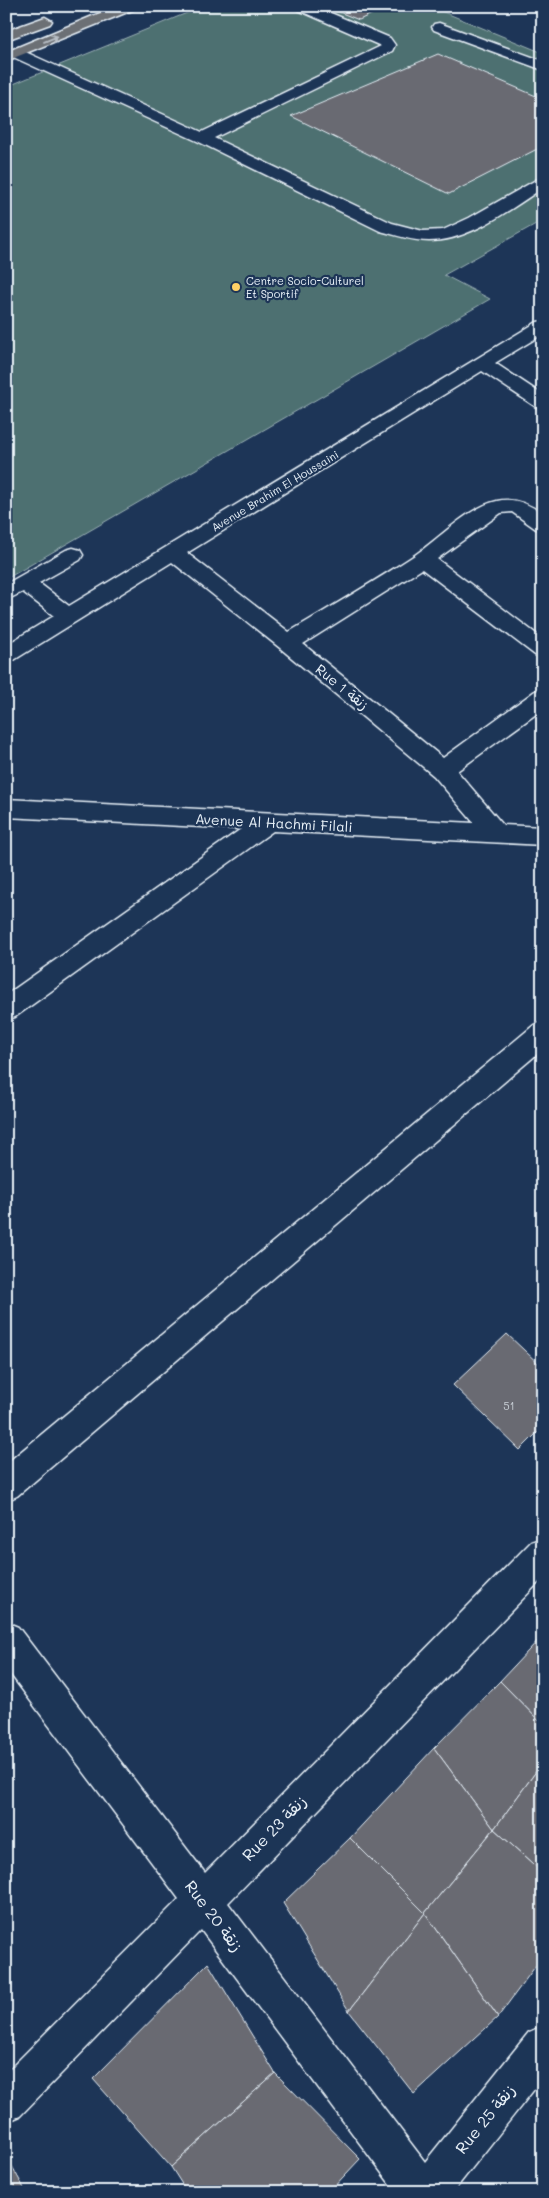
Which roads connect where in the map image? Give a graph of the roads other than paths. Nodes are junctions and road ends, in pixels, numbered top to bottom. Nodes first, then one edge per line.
1 (130, 6) edge
2 (301, 6) edge
3 (56, 16) dead end
4 (439, 27) dead end
5 (6, 36) edge
6 (11, 55) edge
7 (543, 66) edge
8 (202, 138) junction
9 (543, 181) edge
10 (543, 326) edge
11 (482, 364) junction
12 (543, 403) edge
13 (543, 524) edge
14 (174, 553) junction
15 (73, 555) dead end
16 (423, 559) junction
17 (25, 583) junction
18 (6, 593) edge
19 (69, 617) junction
20 (288, 643) junction
21 (543, 650) edge
22 (6, 655) edge
23 (543, 697) edge
24 (442, 770) junction
25 (6, 808) edge
26 (267, 823) junction
27 (497, 834) junction
28 (543, 836) edge
29 (6, 1009) edge
30 (543, 1033) edge
31 (6, 1485) edge
32 (543, 1554) edge
33 (6, 1639) edge
34 (202, 1901) junction
35 (543, 2046) edge
36 (6, 2102) edge
37 (422, 2192) edge
38 (427, 2192) edge

6 -> 1 main road
2 - 8 street
3 - 5 main road
4 - 7 street
6 - 8 street
8 - 9 street
10 - 11 street, Avenue Brahim El Houssaini
11 - 12 street
11 - 14 street, Avenue Brahim El Houssaini
13 - 16 street
14 - 19 street, Avenue Brahim El Houssaini
14 - 20 street, Rue 1 زنقة
15 - 17 street
16 - 20 street
16 - 21 street
17 - 18 street
17 - 19 street
19 - 22 street, Avenue Brahim El Houssaini
20 - 24 street, Rue 1 زنقة
23 - 24 street
24 - 27 street, Rue 1 زنقة
25 - 26 street, Avenue Al Hachmi Filali
26 - 27 street, Avenue Al Hachmi Filali
26 - 29 street
27 - 28 street, Avenue Al Hachmi Filali
30 - 31 street
32 - 34 street, Rue 23 زنقة
33 - 34 street, Rue 20 زنقة
34 - 36 street, Rue 23 زنقة
34 - 37 street, Rue 20 زنقة
35 - 38 street, Rue 25 زنقة

